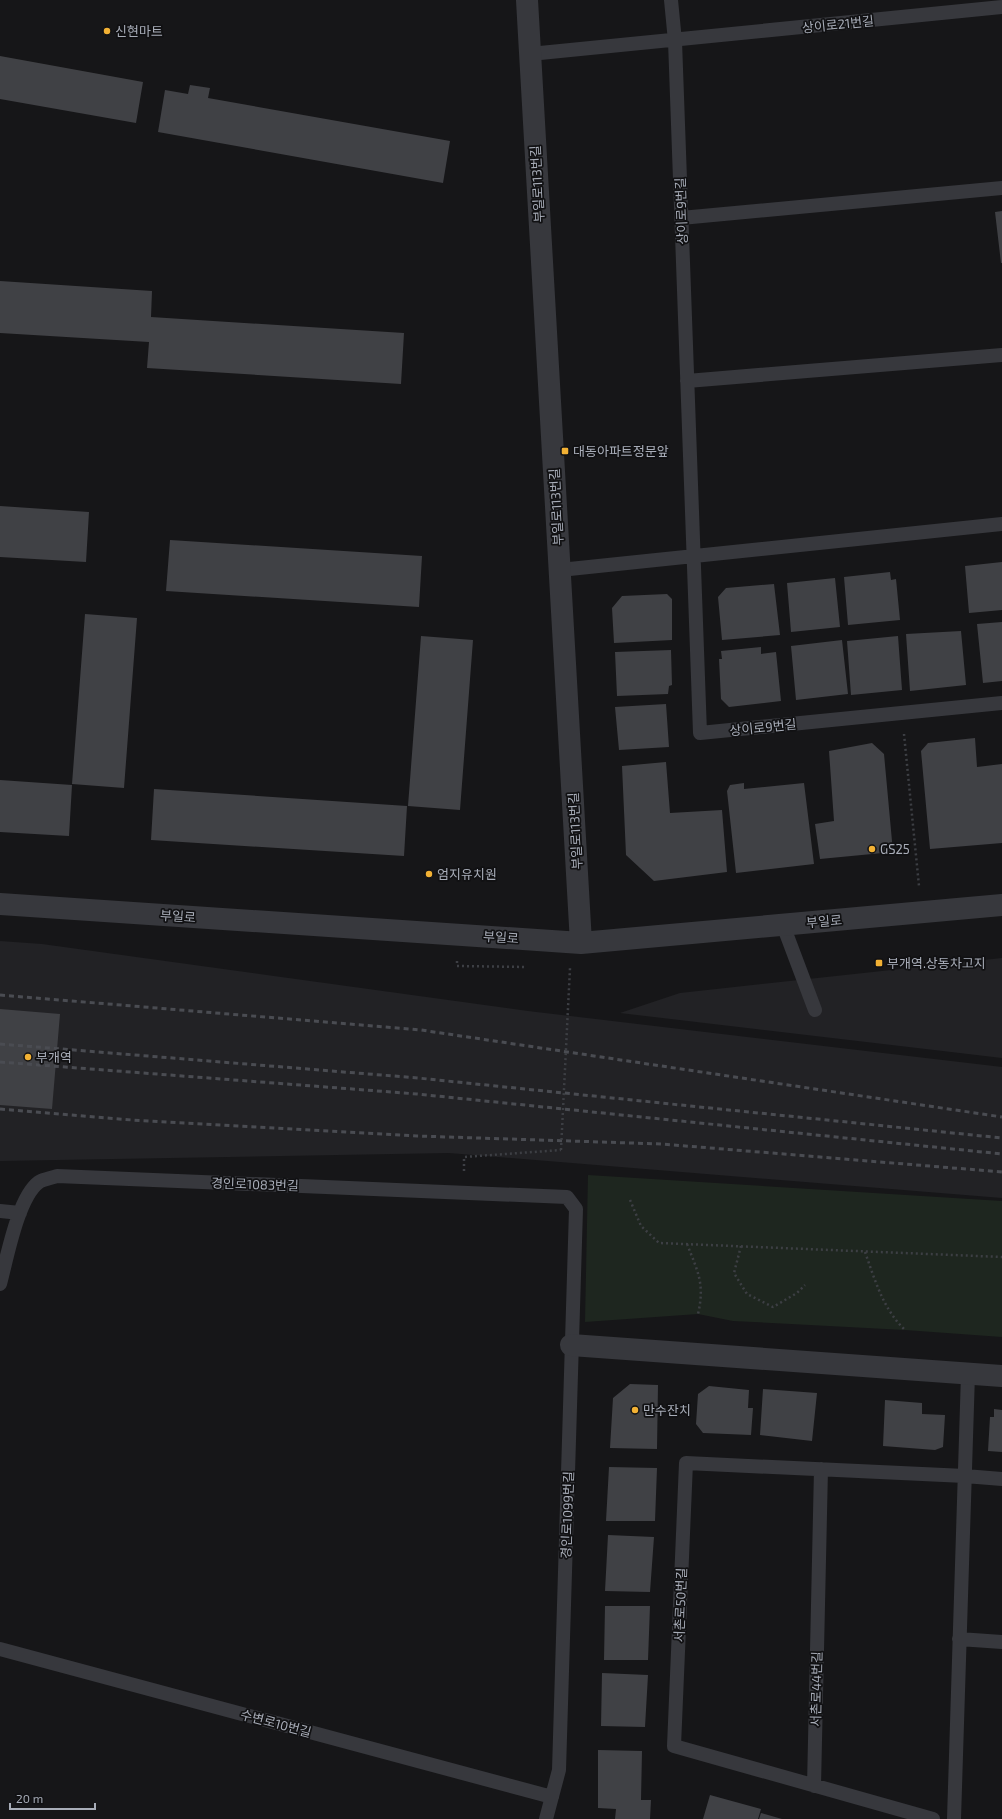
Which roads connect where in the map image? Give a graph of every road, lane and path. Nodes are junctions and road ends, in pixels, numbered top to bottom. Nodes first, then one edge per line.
1 (527, 0) edge
2 (671, 0) edge
3 (1002, 7) edge
4 (675, 41) junction
5 (530, 54) junction
6 (1002, 188) edge
7 (681, 218) junction
8 (1002, 355) edge
9 (687, 381) junction
10 (1002, 524) edge
11 (694, 556) junction
12 (560, 570) junction
13 (1002, 703) edge
14 (902, 713) junction
15 (0, 904) edge
16 (1002, 905) edge
17 (922, 912) junction
18 (783, 925) junction
19 (581, 943) junction
20 (457, 966) dead end
21 (532, 968) dead end
22 (563, 968) dead end
23 (816, 1010) dead end
24 (464, 1158) dead end
25 (630, 1200) dead end
26 (576, 1210) joint
27 (0, 1211) edge
28 (20, 1213) junction
29 (687, 1244) junction
30 (741, 1246) junction
31 (865, 1252) junction
32 (1002, 1257) edge
33 (0, 1284) edge
34 (805, 1285) dead end
35 (698, 1314) dead end
36 (905, 1330) dead end
37 (572, 1345) junction
38 (968, 1374) junction
39 (1002, 1376) edge
40 (821, 1469) junction
41 (965, 1476) junction
42 (1002, 1479) edge
43 (959, 1639) junction
44 (1002, 1642) edge
45 (0, 1649) edge
46 (814, 1786) junction
47 (552, 1797) junction
48 (546, 1819) edge
49 (933, 1819) edge
50 (954, 1819) edge

1 - 5 street, 부일로113번길
2 - 4 lane
3 - 4 lane, 상이로21번길
4 - 5 lane, 상이로21번길
4 - 7 lane, 상이로9번길
5 - 12 street, 부일로113번길
6 - 7 lane
7 - 9 lane, 상이로9번길
8 - 9 lane
9 - 11 lane, 상이로9번길
10 - 11 lane
11 - 12 lane
11 - 14 lane, 상이로9번길
12 - 19 street, 부일로113번길
13 - 14 lane, 상이로9번길
14 - 17 path
15 - 19 street, 부일로
16 - 17 street, 부일로
17 - 18 street, 부일로
18 - 19 street, 부일로
18 - 23 lane
20 - 21 path
22 - 24 path, bridge
25 - 29 path
26 - 28 lane, 경인로1083번길
26 - 37 lane, 경인로1099번길
27 - 28 lane
28 - 33 lane, 경인로1083번길
29 - 30 path
29 - 35 path
30 - 31 path
30 - 34 path
31 - 32 path
31 - 36 path
37 - 38 street
37 - 47 lane, 경인로1099번길
38 - 39 street
38 - 41 lane
40 - 41 lane
40 - 46 lane, 서촌로44번길
40 - 46 lane, 서촌로50번길
41 - 42 lane
41 - 43 lane
43 - 44 lane
43 - 50 lane
45 - 47 lane, 수변로10번길
46 - 49 lane
47 - 48 lane, 경인로1099번길

